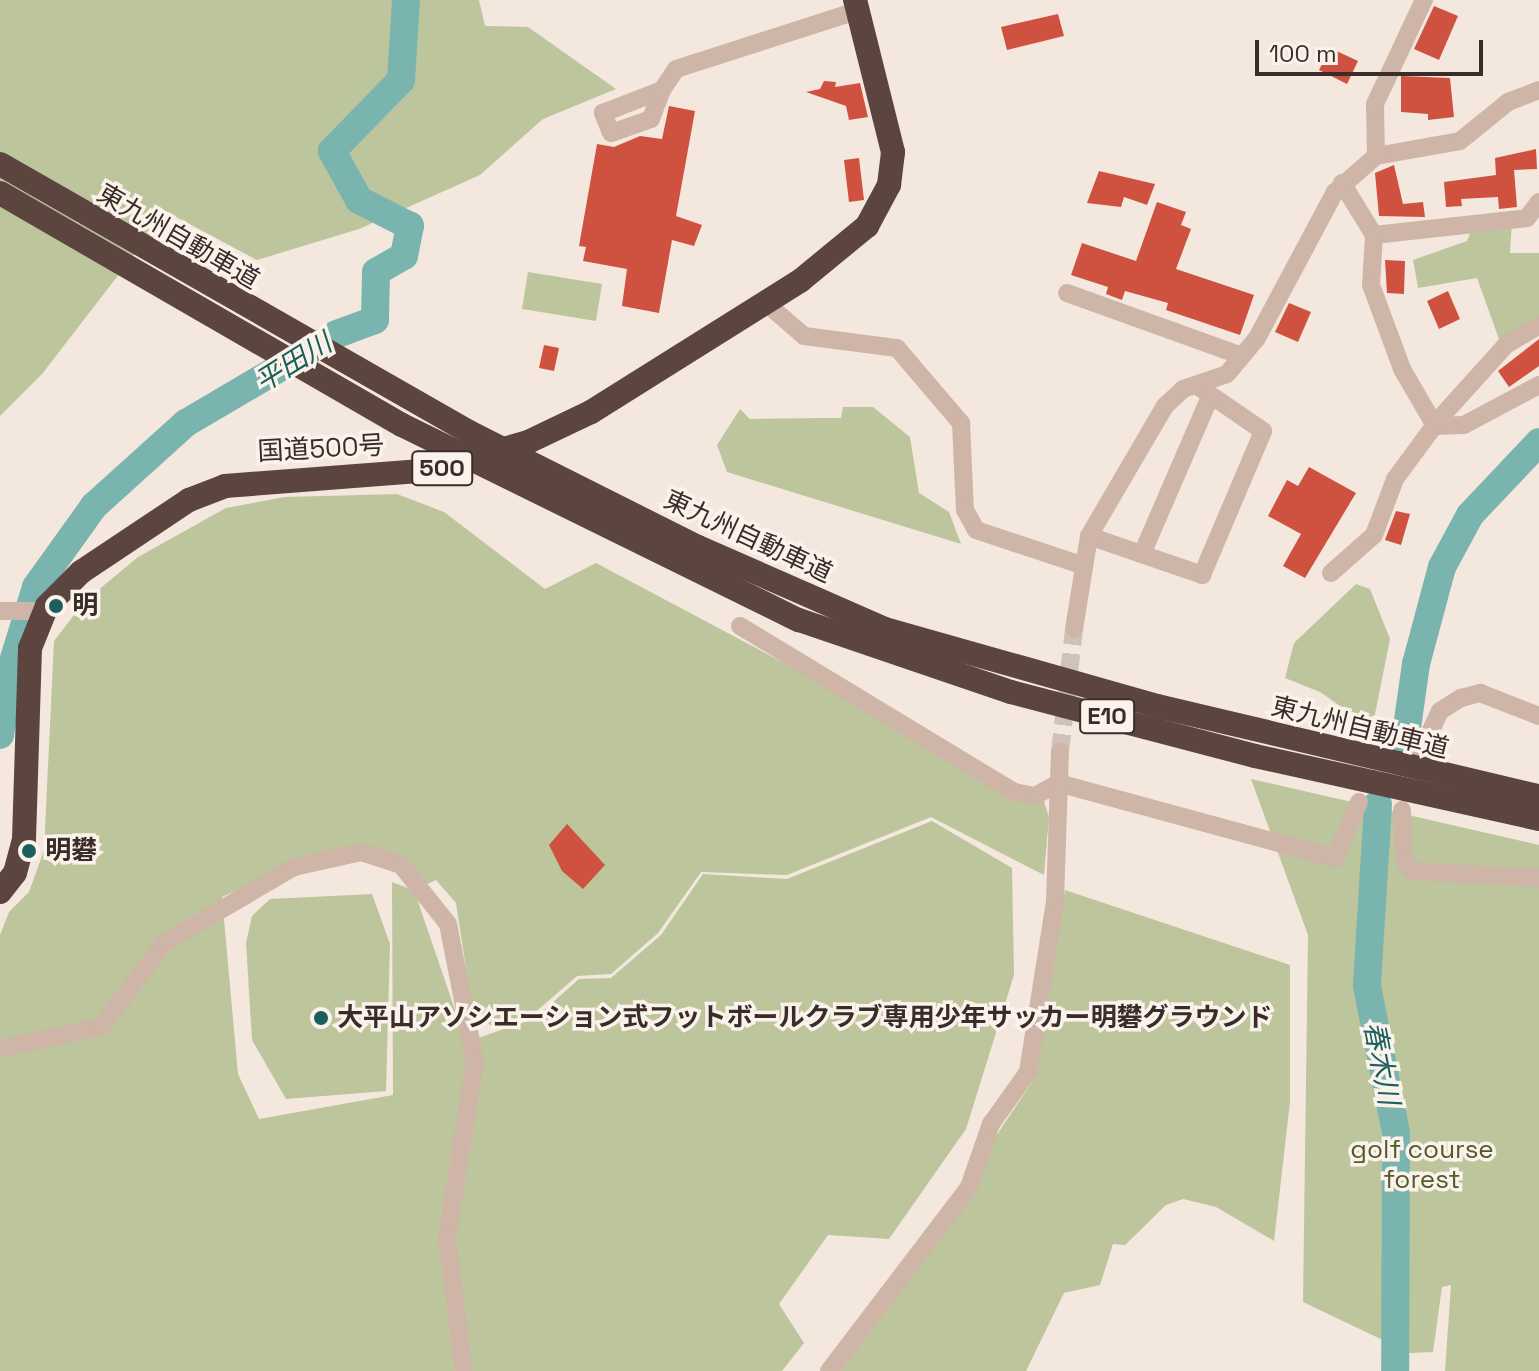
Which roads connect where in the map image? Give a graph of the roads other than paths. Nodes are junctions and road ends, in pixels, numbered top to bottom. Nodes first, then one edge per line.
1 (1424, 0) edge
2 (856, 6) edge
3 (662, 90) dead end
4 (1539, 90) edge
5 (1376, 156) junction
6 (0, 164) edge
7 (1342, 183) junction
8 (0, 193) edge
9 (1539, 202) edge
10 (1374, 235) junction
11 (1067, 293) dead end
12 (766, 303) junction
13 (1539, 325) edge
14 (1242, 356) junction
15 (1474, 379) junction
16 (1539, 385) edge
17 (1203, 391) junction
18 (1490, 411) junction
19 (1435, 426) junction
20 (1089, 536) junction
21 (1142, 554) junction
22 (693, 558) junction
23 (1081, 565) junction
24 (1331, 573) dead end
25 (9, 610) edge
26 (41, 610) junction
27 (740, 626) dead end
28 (1074, 629) tunnel mouth
29 (1539, 716) edge
30 (1060, 752) tunnel mouth
31 (1420, 754) dead end
32 (1058, 783) junction
33 (1539, 796) edge
34 (1359, 802) dead end
35 (1402, 810) dead end
36 (1539, 819) edge
37 (1539, 878) edge
38 (0, 892) edge
39 (0, 1049) edge
40 (464, 1371) edge
41 (829, 1371) edge

1 - 5 street
2 - 3 street
2 - 12 highway, 国道500号 / 500
4 - 5 street
5 - 7 street
6 - 22 highway, 東九州自動車道 / E10
7 - 10 street
7 - 14 street
8 - 22 highway, 東九州自動車道 / E10
9 - 10 street
10 - 19 street
11 - 14 street
12 - 23 street
12 - 26 highway, 国道500号 / 500
13 - 15 street
14 - 17 street
15 - 18 street
15 - 19 street
16 - 18 street
17 - 20 street
17 - 21 street
17 - 21 street
18 - 19 street
19 - 24 street
20 - 21 street
20 - 23 street
22 - 33 highway, 東九州自動車道 / E10
22 - 36 highway, 東九州自動車道 / E10
23 - 28 street
25 - 26 street
26 - 38 highway, 国道500号 / 500
27 - 32 street
29 - 31 street
30 - 32 street
32 - 34 street
32 - 41 street
35 - 37 street
39 - 40 street

